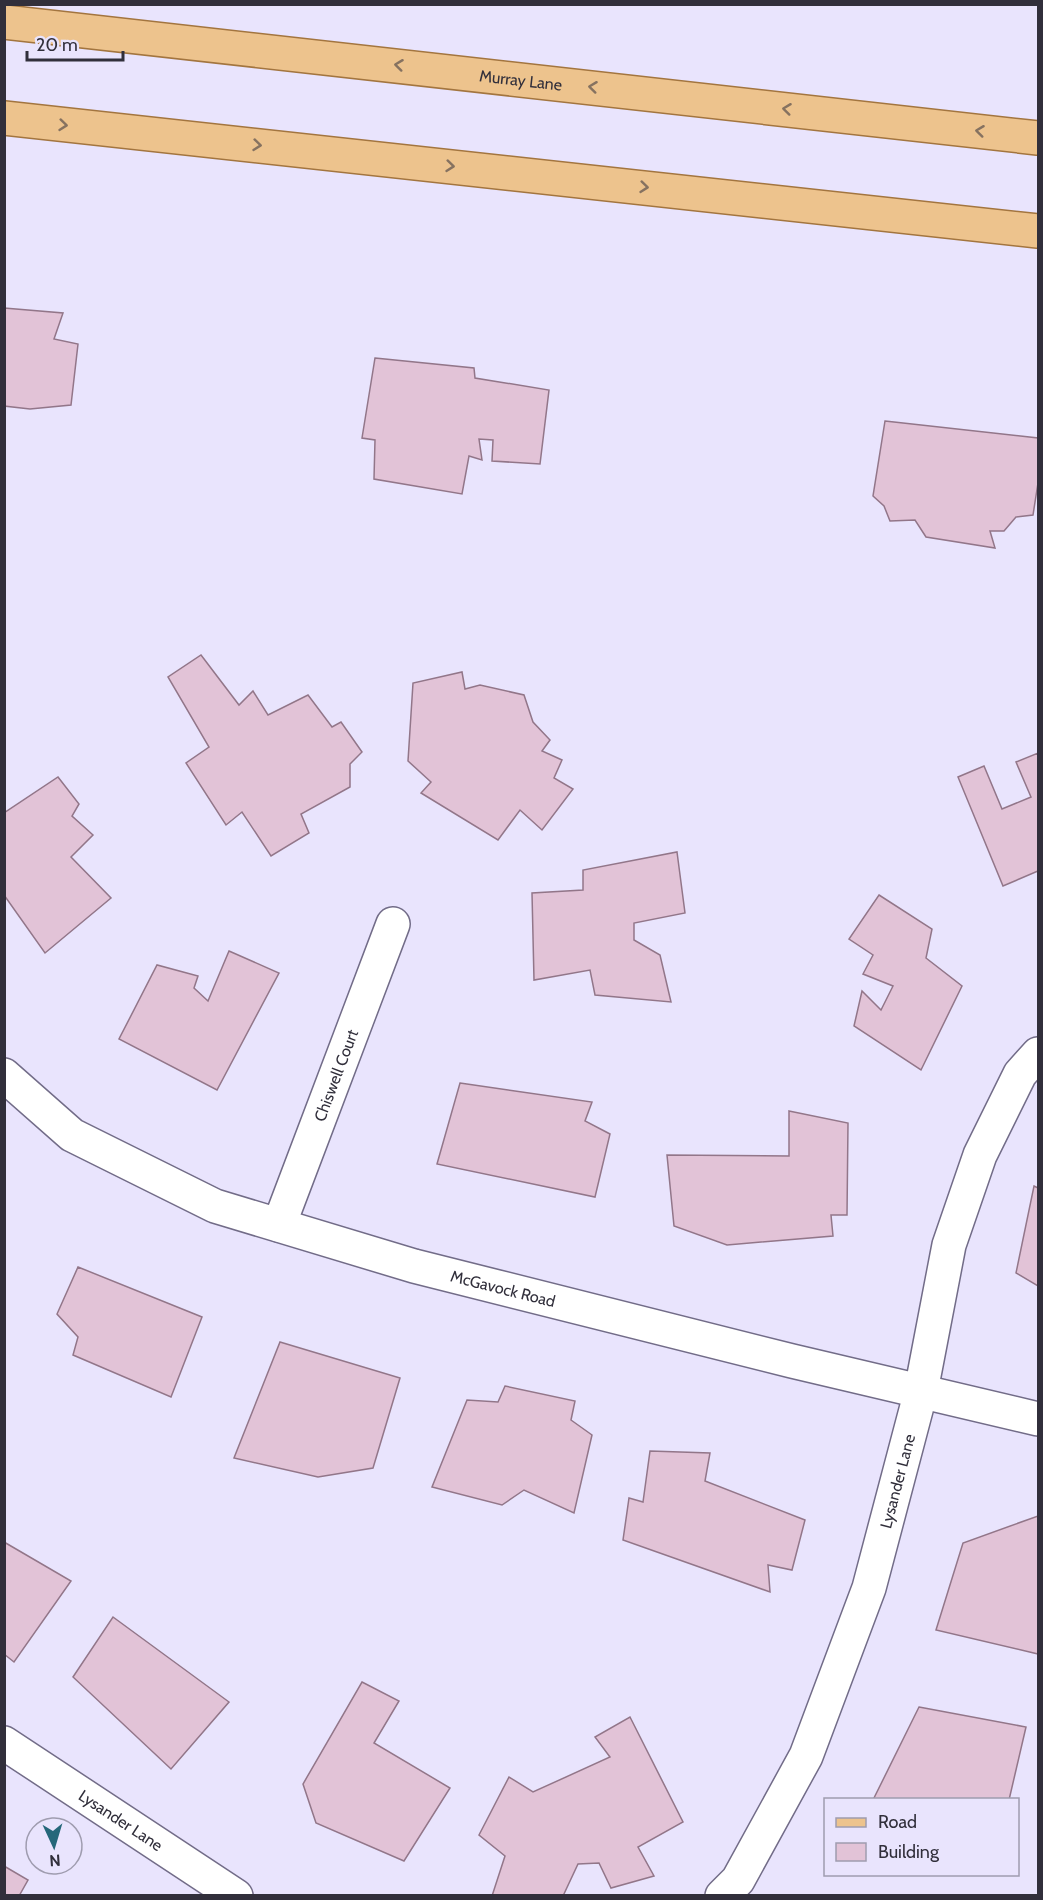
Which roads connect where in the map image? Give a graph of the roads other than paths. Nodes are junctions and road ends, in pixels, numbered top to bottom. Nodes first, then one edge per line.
1 (4, 22) edge
2 (4, 118) edge
3 (1038, 138) edge
4 (1038, 231) edge
5 (393, 924) dead end
6 (1038, 1054) edge
7 (4, 1075) edge
8 (279, 1225) junction
9 (921, 1391) junction
10 (1038, 1419) edge
11 (4, 1743) edge
12 (236, 1896) edge
13 (722, 1896) edge

3 -> 1 main road, Murray Lane
2 -> 4 main road
5 - 8 street, Chiswell Court
6 - 9 street, Lysander Lane
7 - 8 street, McGavock Road
8 - 9 street, McGavock Road
9 - 10 street, McGavock Road
9 - 13 street, Lysander Lane
11 - 12 street, Lysander Lane

